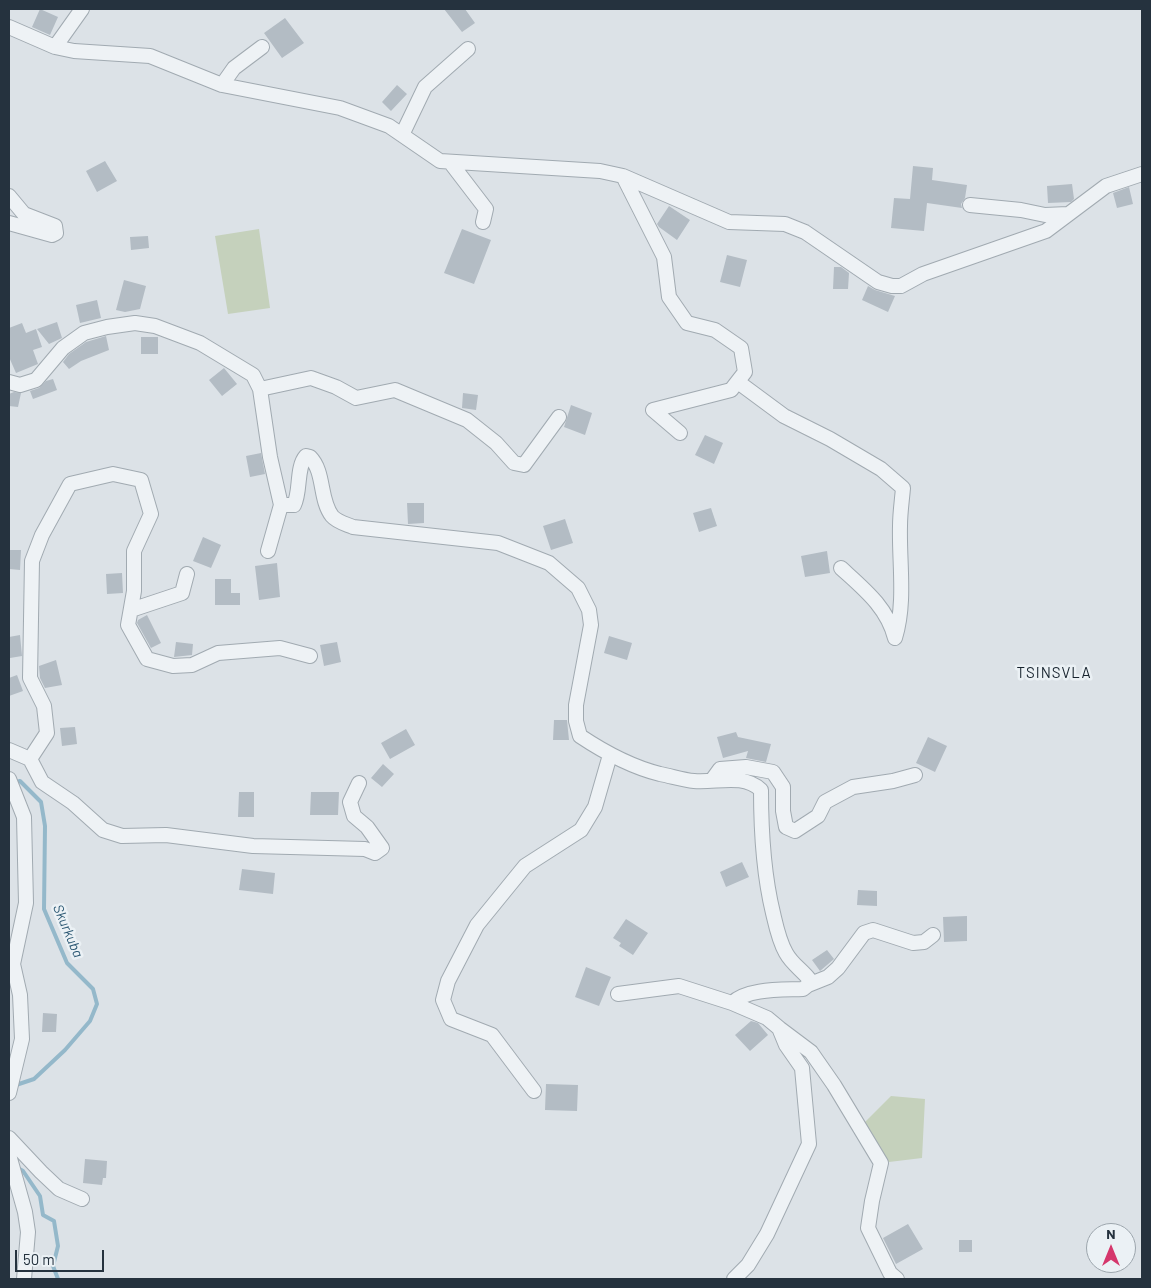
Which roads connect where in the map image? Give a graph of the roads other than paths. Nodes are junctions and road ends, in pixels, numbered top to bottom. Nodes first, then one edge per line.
1 (82, 9) edge
2 (9, 27) edge
3 (55, 46) junction
4 (262, 47) dead end
5 (468, 49) dead end
6 (222, 84) junction
7 (402, 135) junction
8 (450, 162) junction
9 (1142, 174) edge
10 (623, 176) junction
11 (9, 196) edge
12 (970, 205) dead end
13 (1069, 214) junction
14 (483, 222) dead end
15 (9, 223) edge
16 (9, 382) edge
17 (738, 382) junction
18 (260, 389) junction
19 (559, 417) dead end
20 (680, 433) dead end
21 (281, 504) junction
22 (268, 551) dead end
23 (841, 568) dead end
24 (187, 574) dead end
25 (131, 610) junction
26 (310, 656) dead end
27 (9, 750) edge
28 (610, 755) junction
29 (30, 760) junction
30 (915, 775) dead end
31 (9, 779) edge
32 (712, 780) junction
33 (358, 783) dead end
34 (933, 936) dead end
35 (808, 985) junction
36 (618, 994) dead end
37 (732, 1003) junction
38 (779, 1028) junction
39 (12, 1060) edge
40 (534, 1091) dead end
41 (9, 1093) edge
42 (9, 1138) edge
43 (9, 1156) edge
44 (82, 1199) dead end
45 (24, 1279) edge
46 (734, 1279) edge
47 (897, 1279) edge

1 - 3 street
2 - 3 street
3 - 6 street
4 - 6 street
5 - 7 street
6 - 7 street
7 - 8 street
8 - 10 street
8 - 14 street
9 - 13 street
10 - 13 street
10 - 17 street
11 - 15 street
12 - 13 street
16 - 18 street
17 - 20 street
17 - 23 street
18 - 19 street
18 - 21 street
21 - 22 street
21 - 28 street
24 - 25 street
25 - 26 street
25 - 29 street
27 - 29 street
28 - 32 street
28 - 40 street
29 - 33 street
30 - 32 street
31 - 39 street
32 - 35 street
34 - 35 street
35 - 37 street
36 - 37 street
37 - 38 street
38 - 46 street
38 - 47 street
39 - 41 street
42 - 44 street
43 - 45 street

